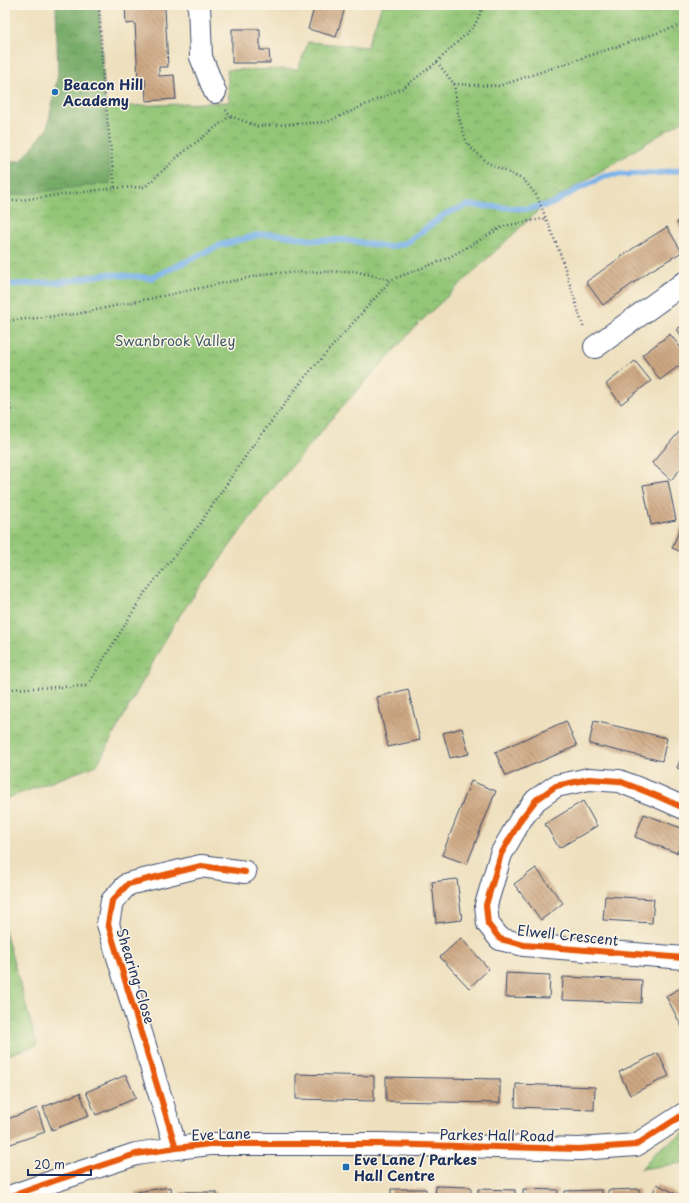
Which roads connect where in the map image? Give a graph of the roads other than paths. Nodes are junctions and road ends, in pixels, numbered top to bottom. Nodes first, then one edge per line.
1 (199, 5) edge
2 (215, 92) road end
3 (684, 283) edge
4 (595, 347) road end
5 (684, 808) edge
6 (245, 872) dead end
7 (684, 958) edge
8 (684, 1114) edge
9 (300, 1144) joint
10 (176, 1148) junction
11 (6, 1198) edge

1 - 2 street
3 - 4 street
5 - 7 street, Elwell Crescent
6 - 10 street, Shearing Close
8 - 9 street, Parkes Hall Road
9 - 10 street, Eve Lane
10 - 11 street, Eve Lane

